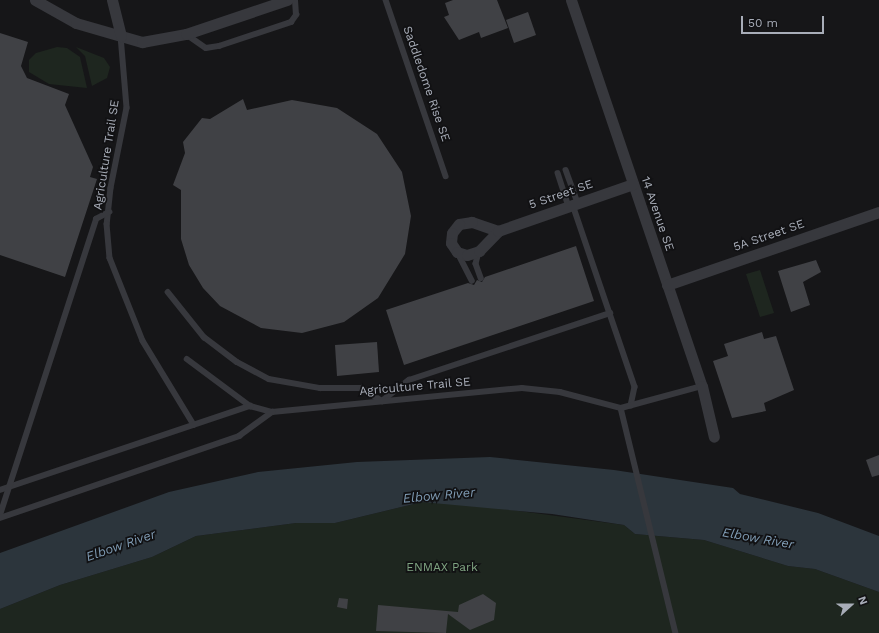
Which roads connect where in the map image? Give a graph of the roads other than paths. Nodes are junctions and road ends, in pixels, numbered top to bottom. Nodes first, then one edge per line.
1 (35, 0) edge
2 (112, 0) edge
3 (288, 0) edge
4 (295, 0) edge
5 (386, 0) edge
6 (571, 0) edge
7 (186, 34) junction
8 (121, 36) junction
9 (566, 170) dead end
10 (558, 173) dead end
11 (446, 176) dead end
12 (633, 184) junction
13 (574, 205) junction
14 (109, 212) junction
15 (879, 212) edge
16 (498, 231) junction
17 (479, 251) junction
18 (457, 252) junction
19 (481, 278) dead end
20 (472, 281) dead end
21 (667, 285) junction
22 (168, 292) dead end
23 (610, 313) junction
24 (187, 359) dead end
25 (702, 386) junction
26 (382, 401) junction
27 (250, 406) junction
28 (631, 406) junction
29 (621, 408) junction
30 (272, 412) junction
31 (194, 425) junction
32 (714, 437) dead end
33 (9, 488) junction
34 (0, 490) edge
35 (0, 516) edge
36 (676, 633) edge

1 - 8 street
2 - 8 street
3 - 7 street
4 - 7 lane
5 - 11 lane, Saddledome Rise SE
6 - 12 street, 14 Avenue SE
7 - 8 street
8 - 14 lane, Agriculture Trail SE
9 - 13 lane
10 - 13 lane
12 - 13 street, 5 Street SE
12 - 21 street, 14 Avenue SE
13 - 16 street, 5 Street SE
13 - 23 lane
14 - 31 lane, Agriculture Trail SE
14 - 33 lane
15 - 21 street, 5A Street SE
16 - 17 street, 5 Street SE
16 - 18 street
17 - 18 street
17 - 19 lane
18 - 20 lane
21 - 25 street, 14 Avenue SE
22 - 26 lane
23 - 26 lane
23 - 28 lane
24 - 27 lane, Agriculture Trail SE
25 - 28 lane
25 - 32 street, 14 Avenue SE
26 - 29 lane, Agriculture Trail SE
26 - 30 lane, Agriculture Trail SE
27 - 30 lane, Agriculture Trail SE
27 - 31 lane
28 - 29 lane
29 - 36 lane
30 - 35 lane
31 - 33 lane
33 - 34 lane
33 - 35 lane

